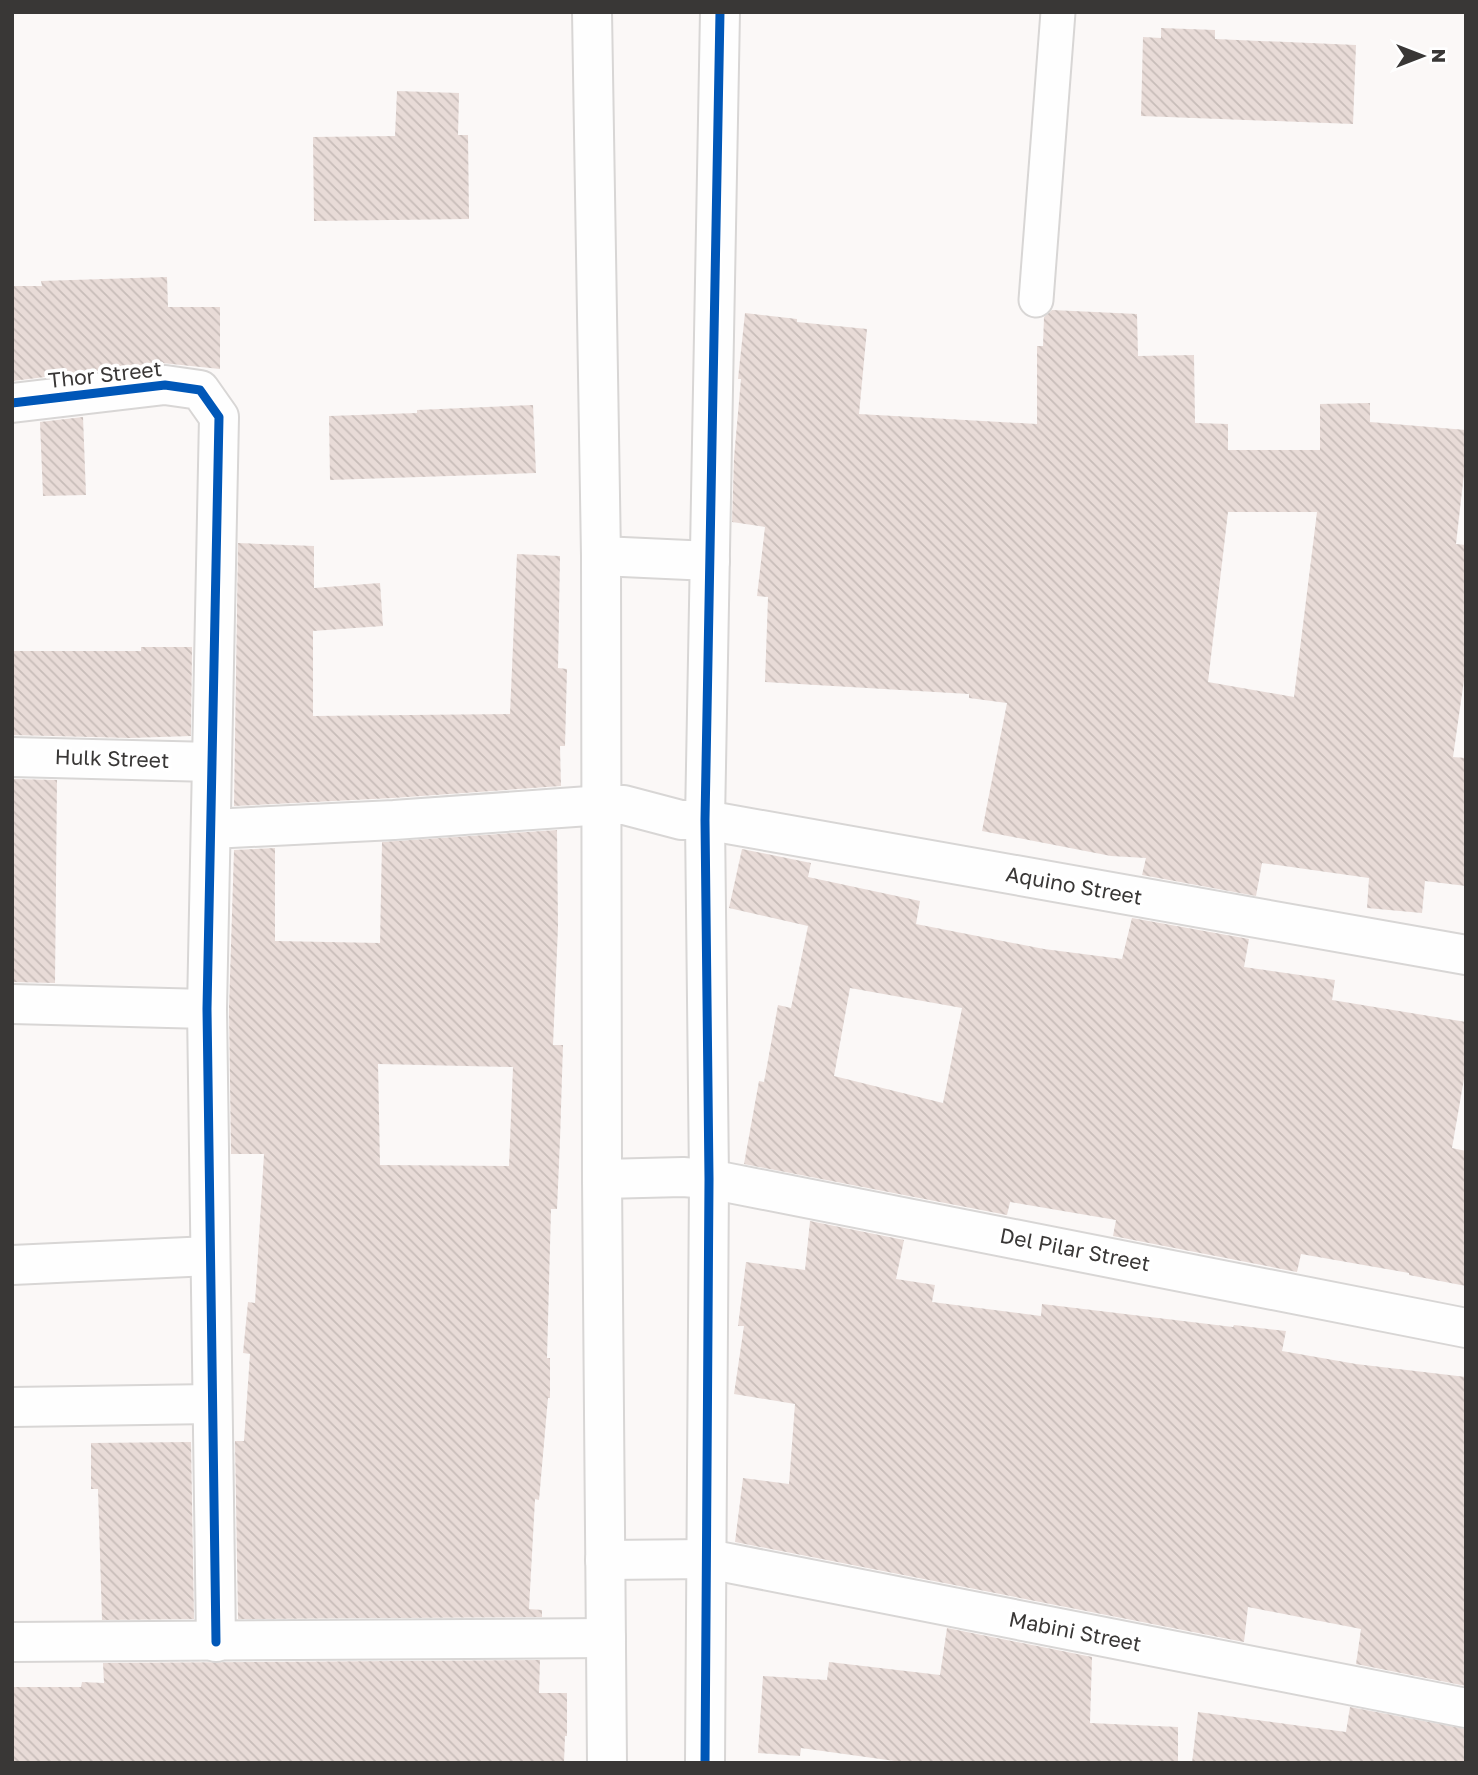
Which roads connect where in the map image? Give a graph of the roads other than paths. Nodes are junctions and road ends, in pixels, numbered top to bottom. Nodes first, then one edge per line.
1 (593, 12) edge
2 (720, 12) edge
3 (1058, 12) edge
4 (1036, 300) dead end
5 (12, 402) edge
6 (612, 557) junction
7 (700, 561) junction
8 (12, 757) edge
9 (212, 762) junction
10 (614, 804) junction
11 (693, 820) junction
12 (211, 829) junction
13 (1466, 955) edge
14 (12, 1004) edge
15 (207, 1009) junction
16 (611, 1178) junction
17 (696, 1178) junction
18 (210, 1256) junction
19 (12, 1265) edge
20 (1466, 1328) edge
21 (212, 1404) junction
22 (12, 1407) edge
23 (696, 1559) junction
24 (614, 1560) junction
25 (606, 1638) junction
26 (12, 1642) edge
27 (216, 1642) junction
28 (1466, 1709) edge
29 (607, 1763) edge
30 (705, 1763) edge

1 - 6 street
2 - 7 street
3 - 4 lane
5 - 9 street, Thor Street
6 - 7 street
6 - 10 street
7 - 11 street
8 - 9 street, Hulk Street
9 - 12 street
10 - 11 street, Aquino Street
10 - 12 street
10 - 16 street
11 - 13 street, Aquino Street
11 - 17 street
12 - 15 street
14 - 15 street
15 - 18 street
16 - 17 street, Del Pilar Street
16 - 24 street
17 - 20 street, Del Pilar Street
17 - 23 street
18 - 19 street
18 - 21 street
21 - 22 street
21 - 27 street
23 - 24 street, Mabini Street
23 - 28 street, Mabini Street
23 - 30 street
24 - 25 street
25 - 27 street
25 - 29 street
26 - 27 street

